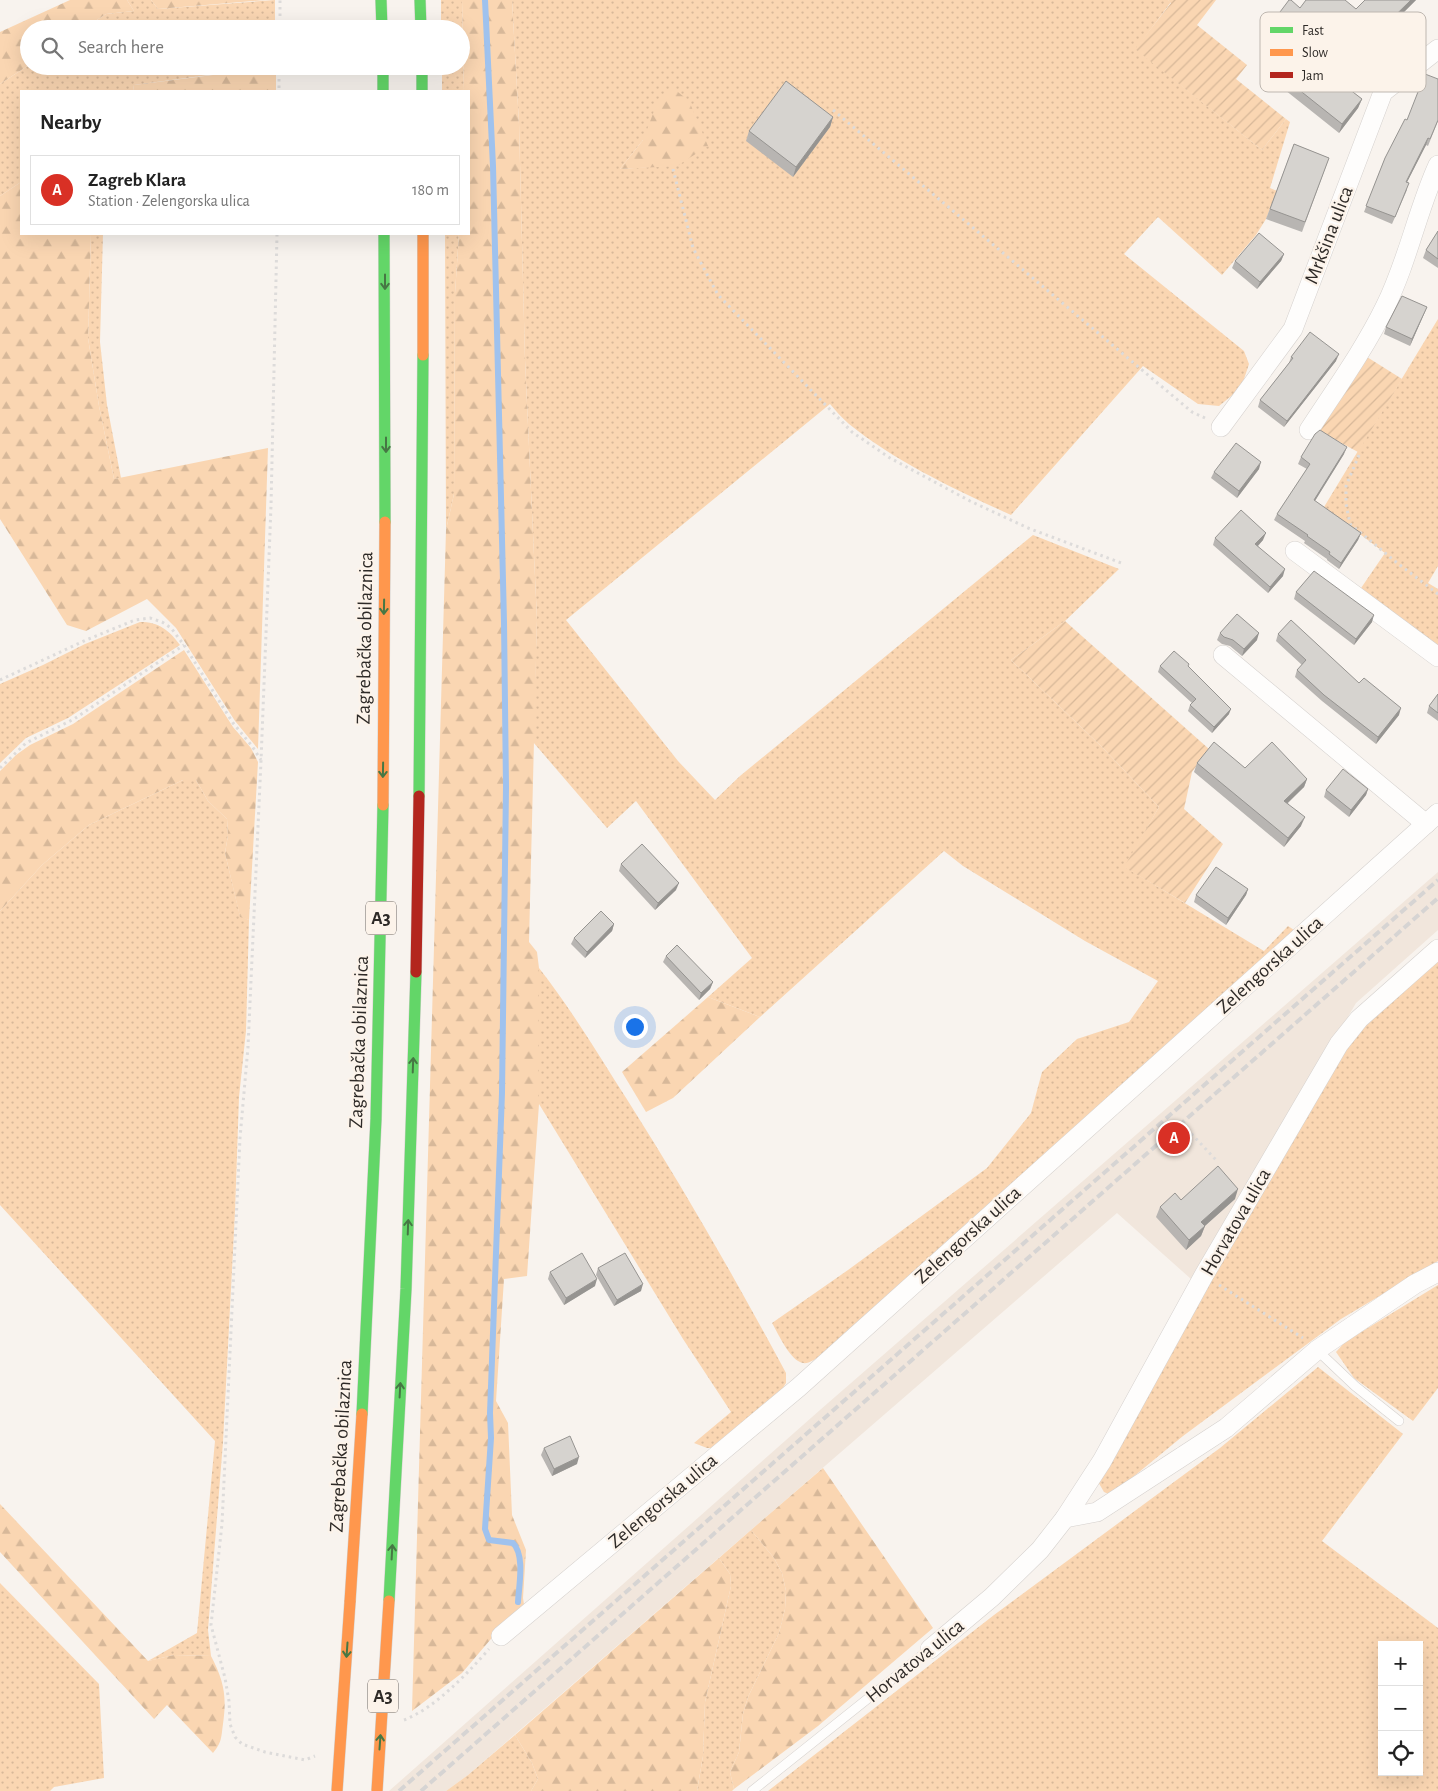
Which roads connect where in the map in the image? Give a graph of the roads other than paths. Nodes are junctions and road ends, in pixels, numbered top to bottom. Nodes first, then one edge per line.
1 (381, 0) edge
2 (420, 0) edge
3 (382, 20) edge
4 (421, 20) edge
5 (1438, 49) edge
6 (1426, 58) edge
7 (383, 75) edge
8 (422, 75) edge
9 (383, 90) edge
10 (422, 90) edge
11 (1383, 92) edge
12 (1438, 164) edge
13 (384, 235) edge
14 (423, 235) edge
15 (1221, 427) road end
16 (1309, 430) dead end
17 (1296, 551) dead end
18 (1223, 655) dead end
19 (1438, 657) edge
20 (1432, 819) edge
21 (1438, 950) edge
22 (1438, 1272) edge
23 (1317, 1350) junction
24 (1399, 1420) dead end
25 (1065, 1518) junction
26 (501, 1636) road end
27 (930, 1649) joint
28 (337, 1791) edge
29 (377, 1791) edge
30 (752, 1791) edge

1 - 3 highway
2 - 4 highway
5 - 6 street, Mrkšina ulica
7 - 9 highway
8 - 10 highway
11 - 15 street, Mrkšina ulica
12 - 16 street
13 -> 28 highway, Zagrebačka obilaznica / A3, bridge
29 -> 14 highway, A3, bridge
17 - 19 street
18 - 20 street, Zelengorska ulica
20 - 26 street, Zelengorska ulica
21 - 25 street, Horvatova ulica
22 - 23 street
23 - 24 lane
23 - 25 street
25 - 27 street, Horvatova ulica
27 - 30 lane, Horvatova ulica

